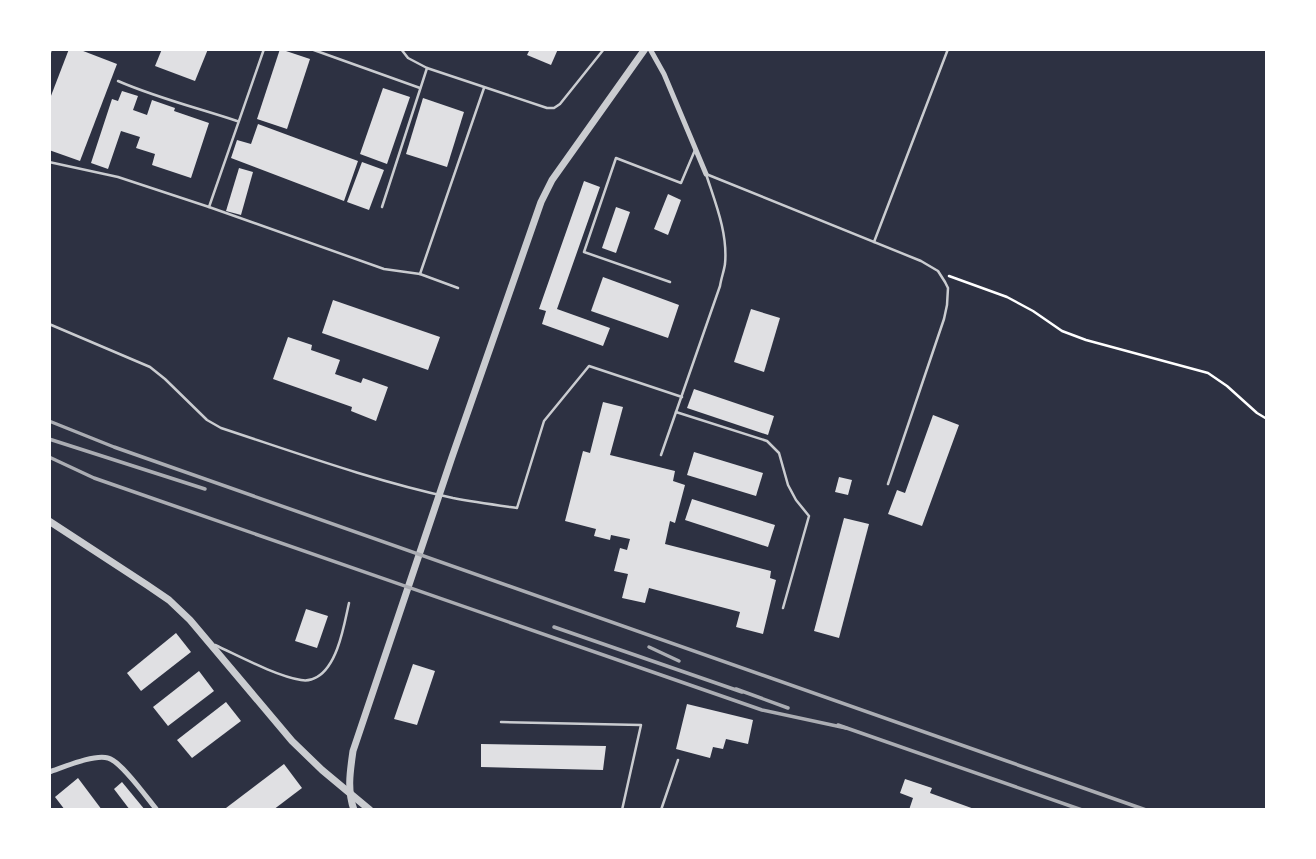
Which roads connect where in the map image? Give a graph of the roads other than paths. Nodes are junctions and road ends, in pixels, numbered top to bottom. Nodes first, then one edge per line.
1 (51, 49) edge
2 (264, 49) edge
3 (311, 49) edge
4 (401, 49) edge
5 (604, 49) edge
6 (647, 49) edge
7 (948, 49) edge
8 (49, 55) edge
9 (427, 68) junction
10 (118, 81) dead end
11 (420, 88) junction
12 (484, 88) junction
13 (237, 121) junction
14 (695, 150) junction
15 (49, 162) edge
16 (706, 174) junction
17 (209, 207) junction
18 (382, 207) dead end
19 (874, 242) junction
20 (420, 274) junction
21 (670, 282) dead end
22 (458, 288) dead end
23 (49, 324) edge
24 (681, 397) junction
25 (676, 412) junction
26 (662, 455) dead end
27 (888, 484) dead end
28 (49, 521) edge
29 (349, 603) dead end
30 (783, 608) dead end
31 (208, 642) junction
32 (501, 722) dead end
33 (678, 760) dead end
34 (49, 772) edge
35 (349, 793) junction
36 (157, 810) edge
37 (354, 810) edge
38 (370, 810) edge
39 (622, 810) edge
40 (661, 810) edge

1 - 8 lane
2 - 13 lane
3 - 11 lane
4 - 9 lane
5 - 12 lane
6 - 14 street
6 - 35 street
7 - 19 lane
9 - 11 lane
9 - 12 lane
10 - 13 lane
11 - 18 lane
12 - 20 lane
13 - 17 lane
14 - 16 street
14 - 21 lane
15 - 17 lane
16 - 19 lane
16 - 24 lane
17 - 20 lane
19 - 27 lane
20 - 22 lane
23 - 24 lane
24 - 25 lane
25 - 26 lane
25 - 30 lane
28 - 31 street
29 - 31 lane
31 - 35 street
32 - 39 lane
33 - 40 lane
34 - 36 street
35 - 37 street
35 - 38 street

